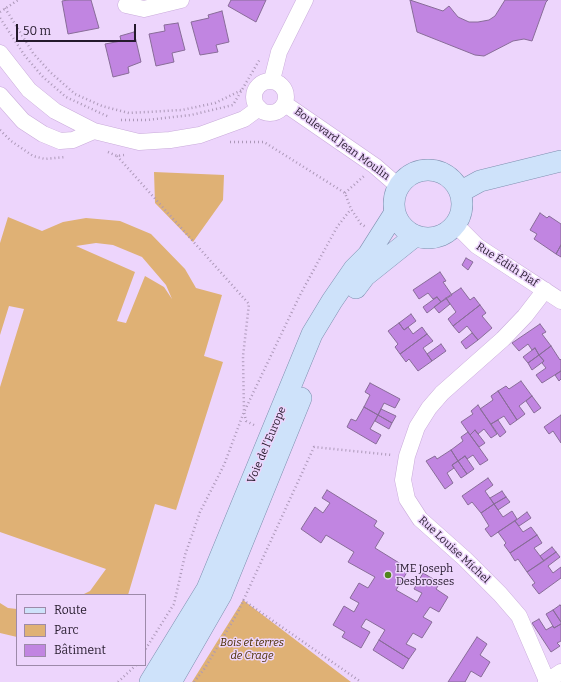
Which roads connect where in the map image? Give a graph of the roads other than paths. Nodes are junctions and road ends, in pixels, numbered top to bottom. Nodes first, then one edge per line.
1 (181, 0) edge
2 (305, 0) edge
3 (126, 5) dead end
4 (0, 53) edge
5 (272, 80) junction
6 (0, 95) edge
7 (285, 104) junction
8 (259, 108) junction
9 (94, 131) junction
10 (561, 161) edge
11 (398, 186) junction
12 (460, 192) junction
13 (394, 214) junction
14 (456, 224) junction
15 (415, 236) junction
16 (545, 290) junction
17 (561, 301) edge
18 (561, 672) edge
19 (150, 682) edge
20 (171, 682) edge
21 (546, 682) edge

1 - 3 street
2 - 5 street
4 - 9 street
5 - 7 street
5 - 8 street
6 - 9 street
7 - 8 street
7 - 11 street, Boulevard Jean Moulin
8 - 9 street
10 - 12 main road
11 - 12 main road
11 - 13 main road
12 - 14 main road
13 - 15 main road
13 - 19 main road, Voie de l'Europe
14 - 15 main road
14 - 16 street, Rue Édith Piaf
15 - 20 main road, Voie de l'Europe
16 - 17 street, Rue Édith Piaf
16 - 21 street, Rue Louise Michel
18 - 21 street

